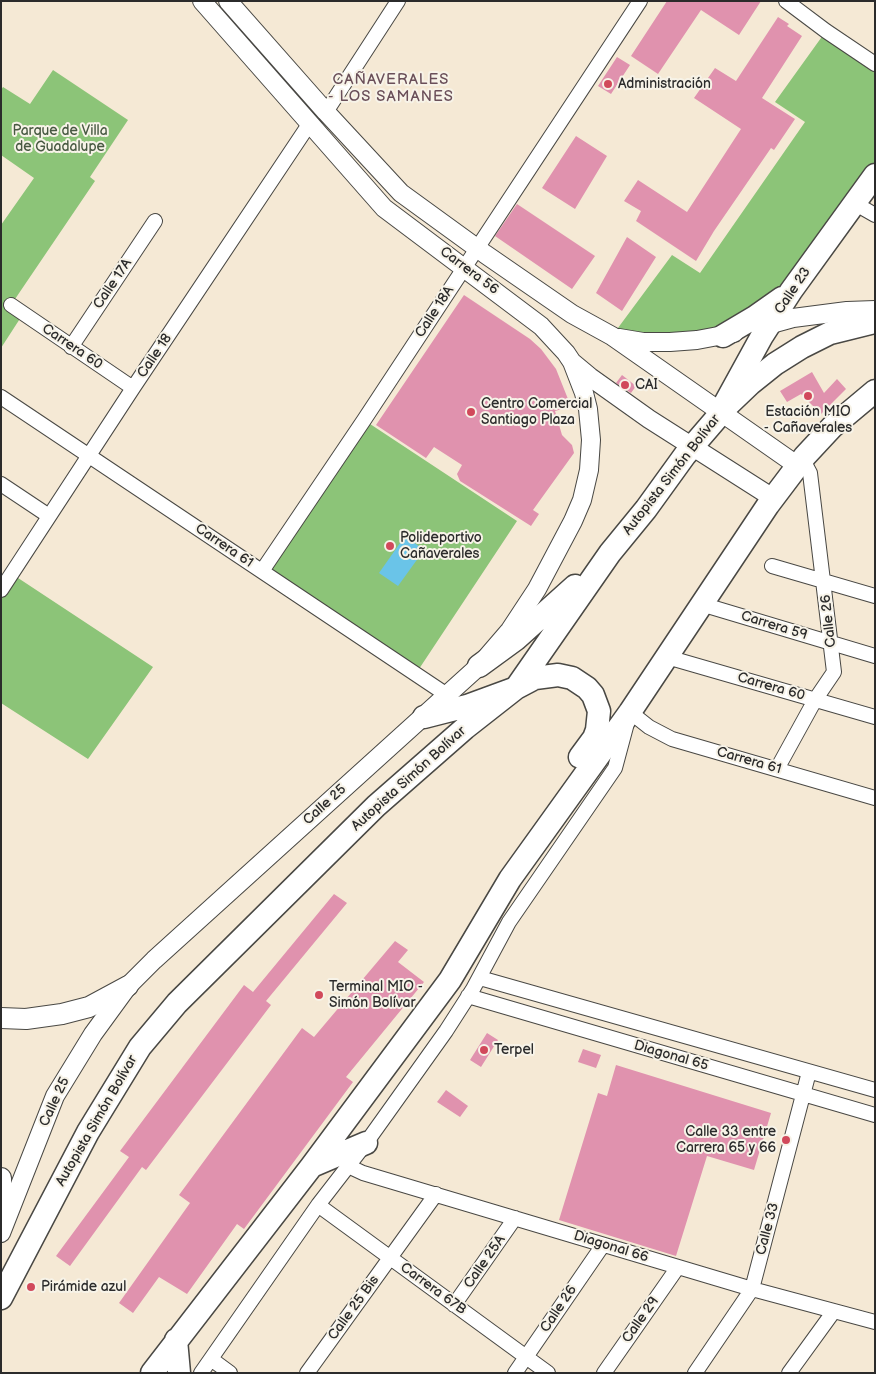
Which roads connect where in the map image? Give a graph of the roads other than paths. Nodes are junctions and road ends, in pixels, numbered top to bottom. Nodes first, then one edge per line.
1 (202, 1) edge
2 (228, 1) edge
3 (398, 1) edge
4 (640, 1) edge
5 (786, 1) edge
6 (875, 64) edge
7 (326, 112) junction
8 (310, 123) junction
9 (875, 175) edge
10 (854, 203) junction
11 (875, 215) edge
12 (155, 221) dead end
13 (477, 248) junction
14 (465, 268) junction
15 (791, 291) junction
16 (11, 305) dead end
17 (875, 310) edge
18 (875, 322) edge
19 (770, 324) junction
20 (612, 336) junction
21 (723, 336) junction
22 (71, 347) junction
23 (572, 362) junction
24 (133, 388) junction
25 (875, 391) edge
26 (1, 397) edge
27 (721, 413) junction
28 (692, 446) junction
29 (89, 456) junction
30 (800, 463) junction
31 (1, 484) edge
32 (773, 498) junction
33 (49, 516) junction
34 (610, 553) junction
35 (772, 566) dead end
36 (262, 572) junction
37 (824, 582) junction
38 (1, 590) edge
39 (875, 596) edge
40 (701, 604) junction
41 (831, 643) junction
42 (875, 656) edge
43 (667, 657) junction
44 (479, 666) junction
45 (516, 688) junction
46 (447, 696) junction
47 (815, 700) junction
48 (630, 712) junction
49 (424, 717) junction
50 (875, 717) edge
51 (777, 769) junction
52 (875, 798) edge
53 (510, 878) junction
54 (480, 978) junction
55 (128, 986) junction
56 (468, 996) junction
57 (1, 1018) edge
58 (775, 1062) junction
59 (809, 1072) junction
60 (773, 1086) junction
61 (875, 1090) edge
62 (803, 1094) junction
63 (875, 1115) edge
64 (366, 1143) junction
65 (348, 1166) junction
66 (311, 1167) junction
67 (1, 1178) edge
68 (436, 1194) junction
69 (318, 1205) junction
70 (1, 1215) edge
71 (515, 1218) junction
72 (1, 1233) edge
73 (603, 1245) junction
74 (390, 1258) junction
75 (678, 1267) junction
76 (752, 1289) junction
77 (1, 1298) edge
78 (454, 1305) junction
79 (834, 1311) junction
80 (875, 1322) edge
81 (176, 1340) junction
82 (526, 1357) junction
83 (211, 1359) junction
84 (152, 1373) edge
85 (179, 1373) edge
86 (201, 1373) edge
87 (230, 1373) edge
88 (307, 1373) edge
89 (515, 1373) edge
90 (548, 1373) edge
91 (604, 1373) edge
92 (695, 1373) edge
93 (789, 1373) edge

1 - 8 street, Carrera 56
2 - 7 street, Carrera 56
3 - 7 street
4 - 13 street, Calle 18A
5 - 6 street
7 - 13 street, Carrera 56
8 - 14 street, Carrera 56
8 - 24 street, Calle 18
9 - 10 main road, Calle 23
10 - 11 street
10 - 15 main road, Calle 23
12 - 22 street, Calle 17A
13 - 14 street, Calle 18A
13 - 20 street, Carrera 56
14 - 23 street, Carrera 56
14 - 36 street, Calle 18A
15 - 19 main road, Calle 23
15 - 21 main road
16 - 22 street, Carrera 60
17 - 19 street, Carrera 56
18 - 27 main road, Autopista Simón Bolívar
19 - 21 street, Carrera 56
19 - 27 main road, Calle 23
20 - 21 street, Carrera 56
20 - 27 street, Carrera 56
22 - 24 street, Carrera 60
23 - 28 street, Carrera 56
23 - 44 street, Calle 25
24 - 29 street, Calle 18
25 - 30 main road
26 - 29 street, Carrera 61
27 - 28 main road, Autopista Simón Bolívar
27 - 30 street, Carrera 56
28 - 32 street, Carrera 56
28 - 34 main road, Autopista Simón Bolívar
29 - 33 street, Calle 18
29 - 36 street, Carrera 61
30 - 32 main road
30 - 37 street, Calle 26
31 - 33 street
32 - 40 main road
33 - 38 street, Calle 18
34 - 44 main road
34 - 45 main road, Autopista Simón Bolívar
35 - 37 street
36 - 46 street, Carrera 61
37 - 39 street
37 - 41 street, Calle 26
40 - 41 street, Carrera 59
40 - 43 main road
41 - 42 street, Carrera 59
41 - 47 street, Calle 26
43 - 47 street, Carrera 60
43 - 48 main road
44 - 46 street, Calle 25
45 - 49 main road
45 - 53 main road
45 - 77 main road, Autopista Simón Bolívar
46 - 49 street, Calle 25
47 - 50 street, Carrera 60
47 - 51 street, Calle 26
48 - 51 street, Carrera 61
48 - 53 main road
48 - 54 street
49 - 55 street, Calle 25
51 - 52 street, Carrera 61
53 - 66 main road
54 - 56 street
54 - 58 street, Diagonal 65
55 - 57 main road
55 - 72 street, Calle 25
56 - 60 street, Diagonal 65
56 - 64 street
58 - 59 street, Diagonal 65
58 - 60 street
59 - 61 street, Diagonal 65
59 - 62 street, Calle 33
60 - 62 street, Diagonal 65
62 - 63 street, Diagonal 65
62 - 76 street, Calle 33
64 - 65 street
64 - 66 main road
65 - 68 street, Diagonal 66
65 - 69 street
66 - 81 main road
67 - 70 main road
68 - 71 street, Diagonal 66
68 - 74 street, Calle 25 Bis
69 - 74 street, Carrera 67B
69 - 83 street
71 - 73 street, Diagonal 66
71 - 78 street, Calle 25A
73 - 75 street, Diagonal 66
73 - 82 street, Calle 26
74 - 78 street, Carrera 67B
74 - 88 street, Calle 25 Bis
75 - 76 street, Diagonal 66
75 - 91 street, Calle 29
76 - 79 street, Diagonal 66
76 - 92 street, Calle 33
78 - 82 street, Carrera 67B
79 - 80 street, Diagonal 66
79 - 93 street
81 - 84 main road
81 - 85 main road
82 - 89 street, Calle 26
82 - 90 street, Carrera 67B
83 - 86 street
83 - 87 street

